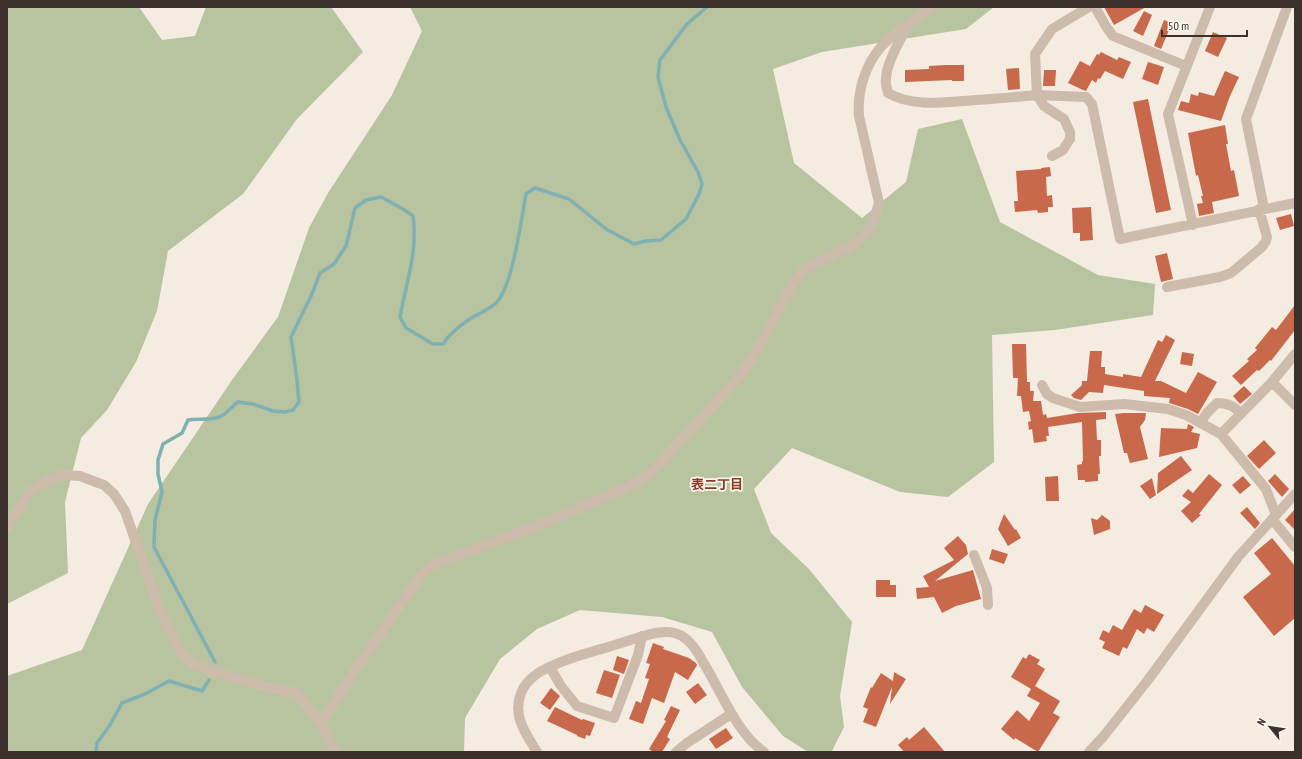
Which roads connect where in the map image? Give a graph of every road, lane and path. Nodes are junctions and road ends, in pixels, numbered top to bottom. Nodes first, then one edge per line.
1 (933, 7) edge
2 (1089, 7) edge
3 (1095, 7) edge
4 (1210, 7) edge
5 (1287, 7) edge
6 (908, 25) junction
7 (1186, 66) junction
8 (1037, 95) junction
9 (1052, 156) dead end
10 (1295, 203) edge
11 (1262, 209) junction
12 (1193, 225) junction
13 (1167, 287) dead end
14 (1295, 354) edge
15 (1272, 382) junction
16 (1042, 385) dead end
17 (1295, 405) edge
18 (1241, 413) junction
19 (1200, 424) junction
20 (1220, 434) junction
21 (1295, 494) edge
22 (1274, 517) junction
23 (7, 527) edge
24 (1295, 547) edge
25 (974, 555) dead end
26 (988, 605) dead end
27 (642, 636) junction
28 (550, 667) junction
29 (732, 714) junction
30 (321, 724) junction
31 (335, 752) edge
32 (537, 752) edge
33 (676, 752) edge
34 (764, 752) edge
35 (1089, 752) edge

1 - 6 street
2 - 8 street
3 - 7 street
4 - 7 street
5 - 11 street
6 - 8 street
6 - 30 street
7 - 12 street
8 - 9 street
8 - 12 street
10 - 11 street
11 - 12 street
11 - 13 street
14 - 15 street
15 - 17 street
15 - 18 street
16 - 19 street
18 - 19 street
18 - 20 street
19 - 20 street
20 - 22 street
21 - 22 street
22 - 24 street
22 - 35 street
23 - 30 street
25 - 26 street
27 - 28 street
27 - 28 street
27 - 29 street
28 - 32 street
29 - 33 street
29 - 34 street
30 - 31 street

